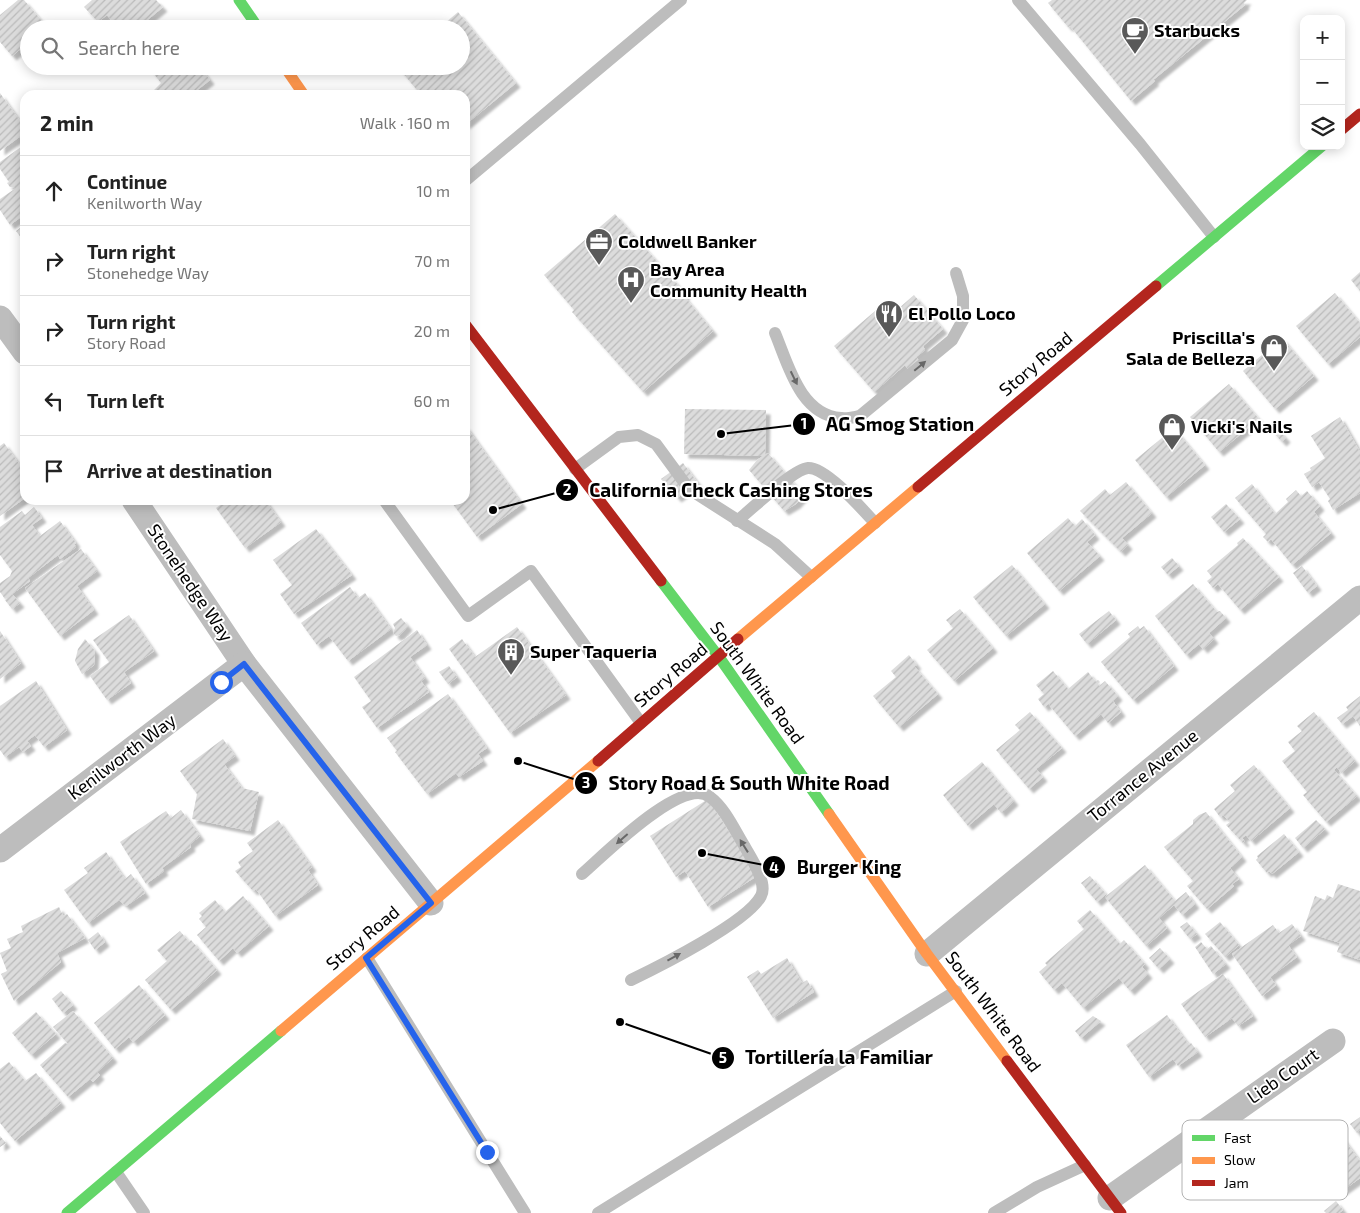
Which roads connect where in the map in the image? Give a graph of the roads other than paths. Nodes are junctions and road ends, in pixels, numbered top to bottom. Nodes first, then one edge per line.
1 (239, 0) edge
2 (681, 0) edge
3 (1018, 0) edge
4 (253, 20) edge
5 (290, 75) edge
6 (301, 90) edge
7 (1360, 114) edge
8 (1345, 127) edge
9 (1317, 150) edge
10 (470, 177) edge
11 (1214, 237) junction
12 (956, 273) dead end
13 (0, 318) edge
14 (470, 331) edge
15 (775, 333) dead end
16 (20, 345) edge
17 (575, 469) junction
18 (137, 505) edge
19 (388, 505) edge
20 (737, 521) junction
21 (875, 523) junction
22 (810, 577) junction
23 (1360, 598) edge
24 (719, 657) junction
25 (244, 664) junction
26 (641, 723) junction
27 (0, 850) edge
28 (582, 874) dead end
29 (431, 903) junction
30 (927, 954) junction
31 (366, 958) junction
32 (631, 980) dead end
33 (956, 991) junction
34 (1333, 1041) dead end
35 (1228, 1120) edge
36 (1182, 1155) edge
37 (1084, 1165) junction
38 (116, 1172) junction
39 (1115, 1205) edge
40 (67, 1213) edge
41 (144, 1213) edge
42 (525, 1213) edge
43 (598, 1213) edge
44 (994, 1213) edge

1 - 4 main road
2 - 10 lane
3 - 11 lane
5 - 6 main road
7 - 8 main road
9 - 11 main road, Story Road
11 - 21 main road, Story Road
15 -> 12 lane
13 - 16 street
14 - 17 main road, South White Road
17 - 20 lane
17 - 24 main road, South White Road
18 - 25 street, Stonehedge Way
19 - 26 lane
20 - 21 lane
20 - 22 lane
21 - 22 main road, Story Road
22 - 24 main road, Story Road
23 - 30 street, Torrance Avenue
24 - 26 main road, Story Road
24 - 30 main road, South White Road
25 - 27 street, Kenilworth Way
25 - 29 street, Stonehedge Way
26 - 29 main road, Story Road
32 -> 28 lane
29 - 31 main road, Story Road
30 - 33 main road, South White Road
31 - 38 main road, Story Road
31 - 42 lane
33 - 37 main road, South White Road
33 - 43 lane
34 - 35 street, Lieb Court
36 - 39 street, Lieb Court
37 - 39 main road, South White Road
37 - 44 lane
38 - 40 main road, Story Road
38 - 41 lane

